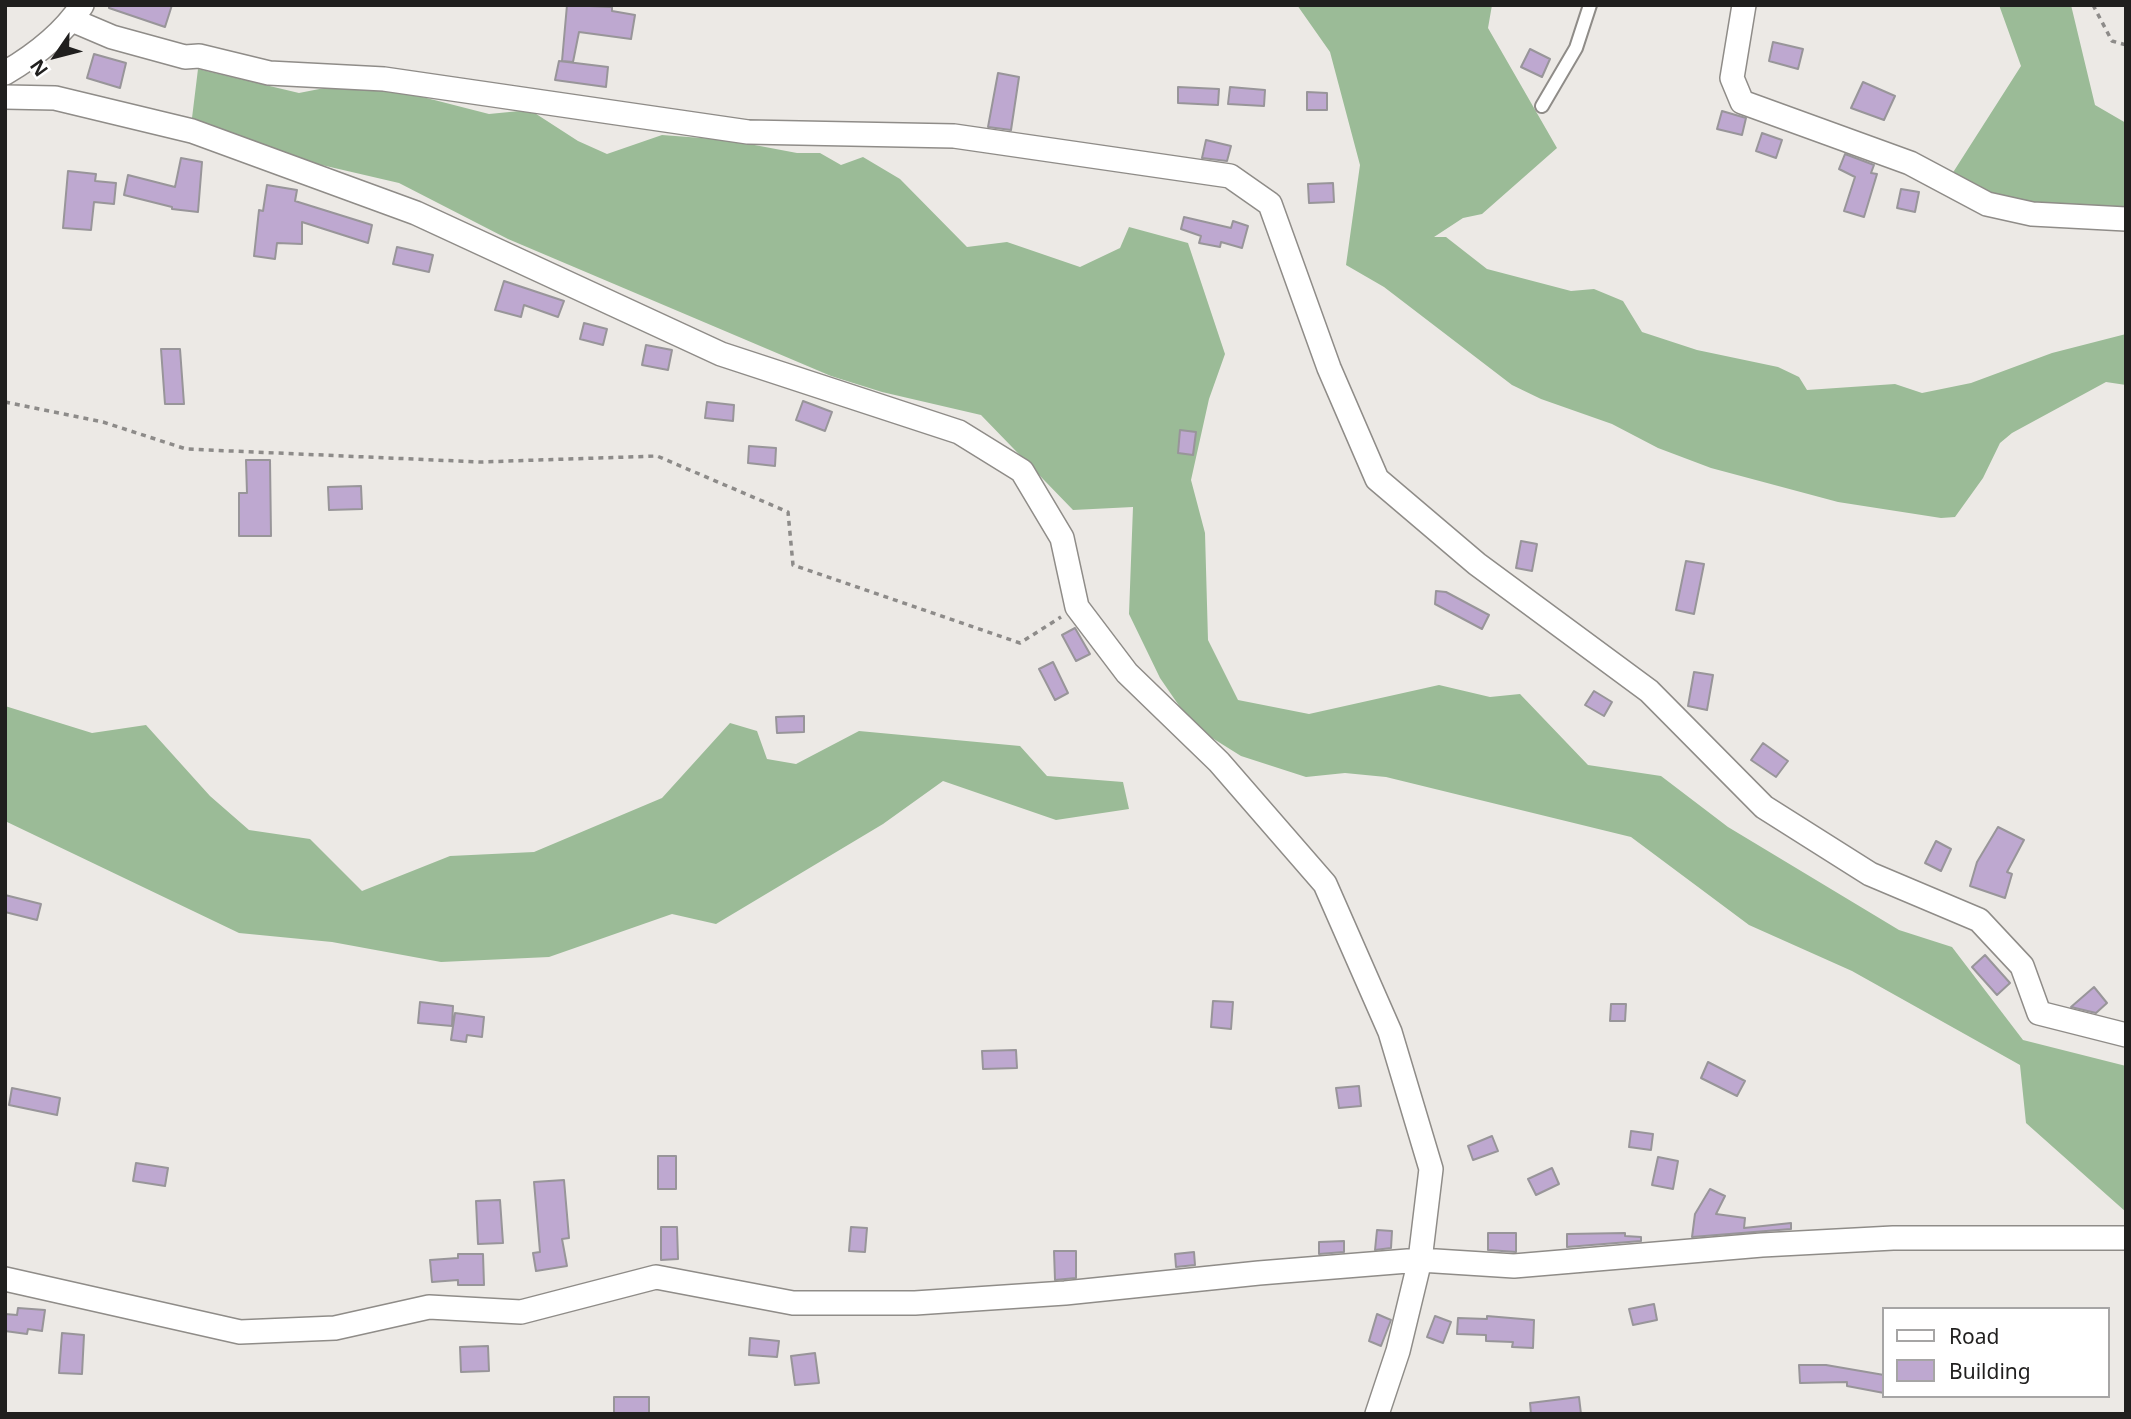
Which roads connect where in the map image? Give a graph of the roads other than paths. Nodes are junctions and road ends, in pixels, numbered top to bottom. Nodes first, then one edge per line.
1 (1590, 5) edge
2 (1744, 5) edge
3 (77, 13) edge
4 (5, 73) edge
5 (5, 97) edge
6 (1542, 106) dead end
7 (2126, 219) edge
8 (2126, 1035) edge
9 (2126, 1238) edge
10 (1420, 1260) junction
11 (5, 1279) edge
12 (1377, 1414) edge

1 - 6 lane
2 - 7 street
3 - 4 street
3 - 8 street
5 - 10 street
9 - 10 street
10 - 11 street
10 - 12 street

